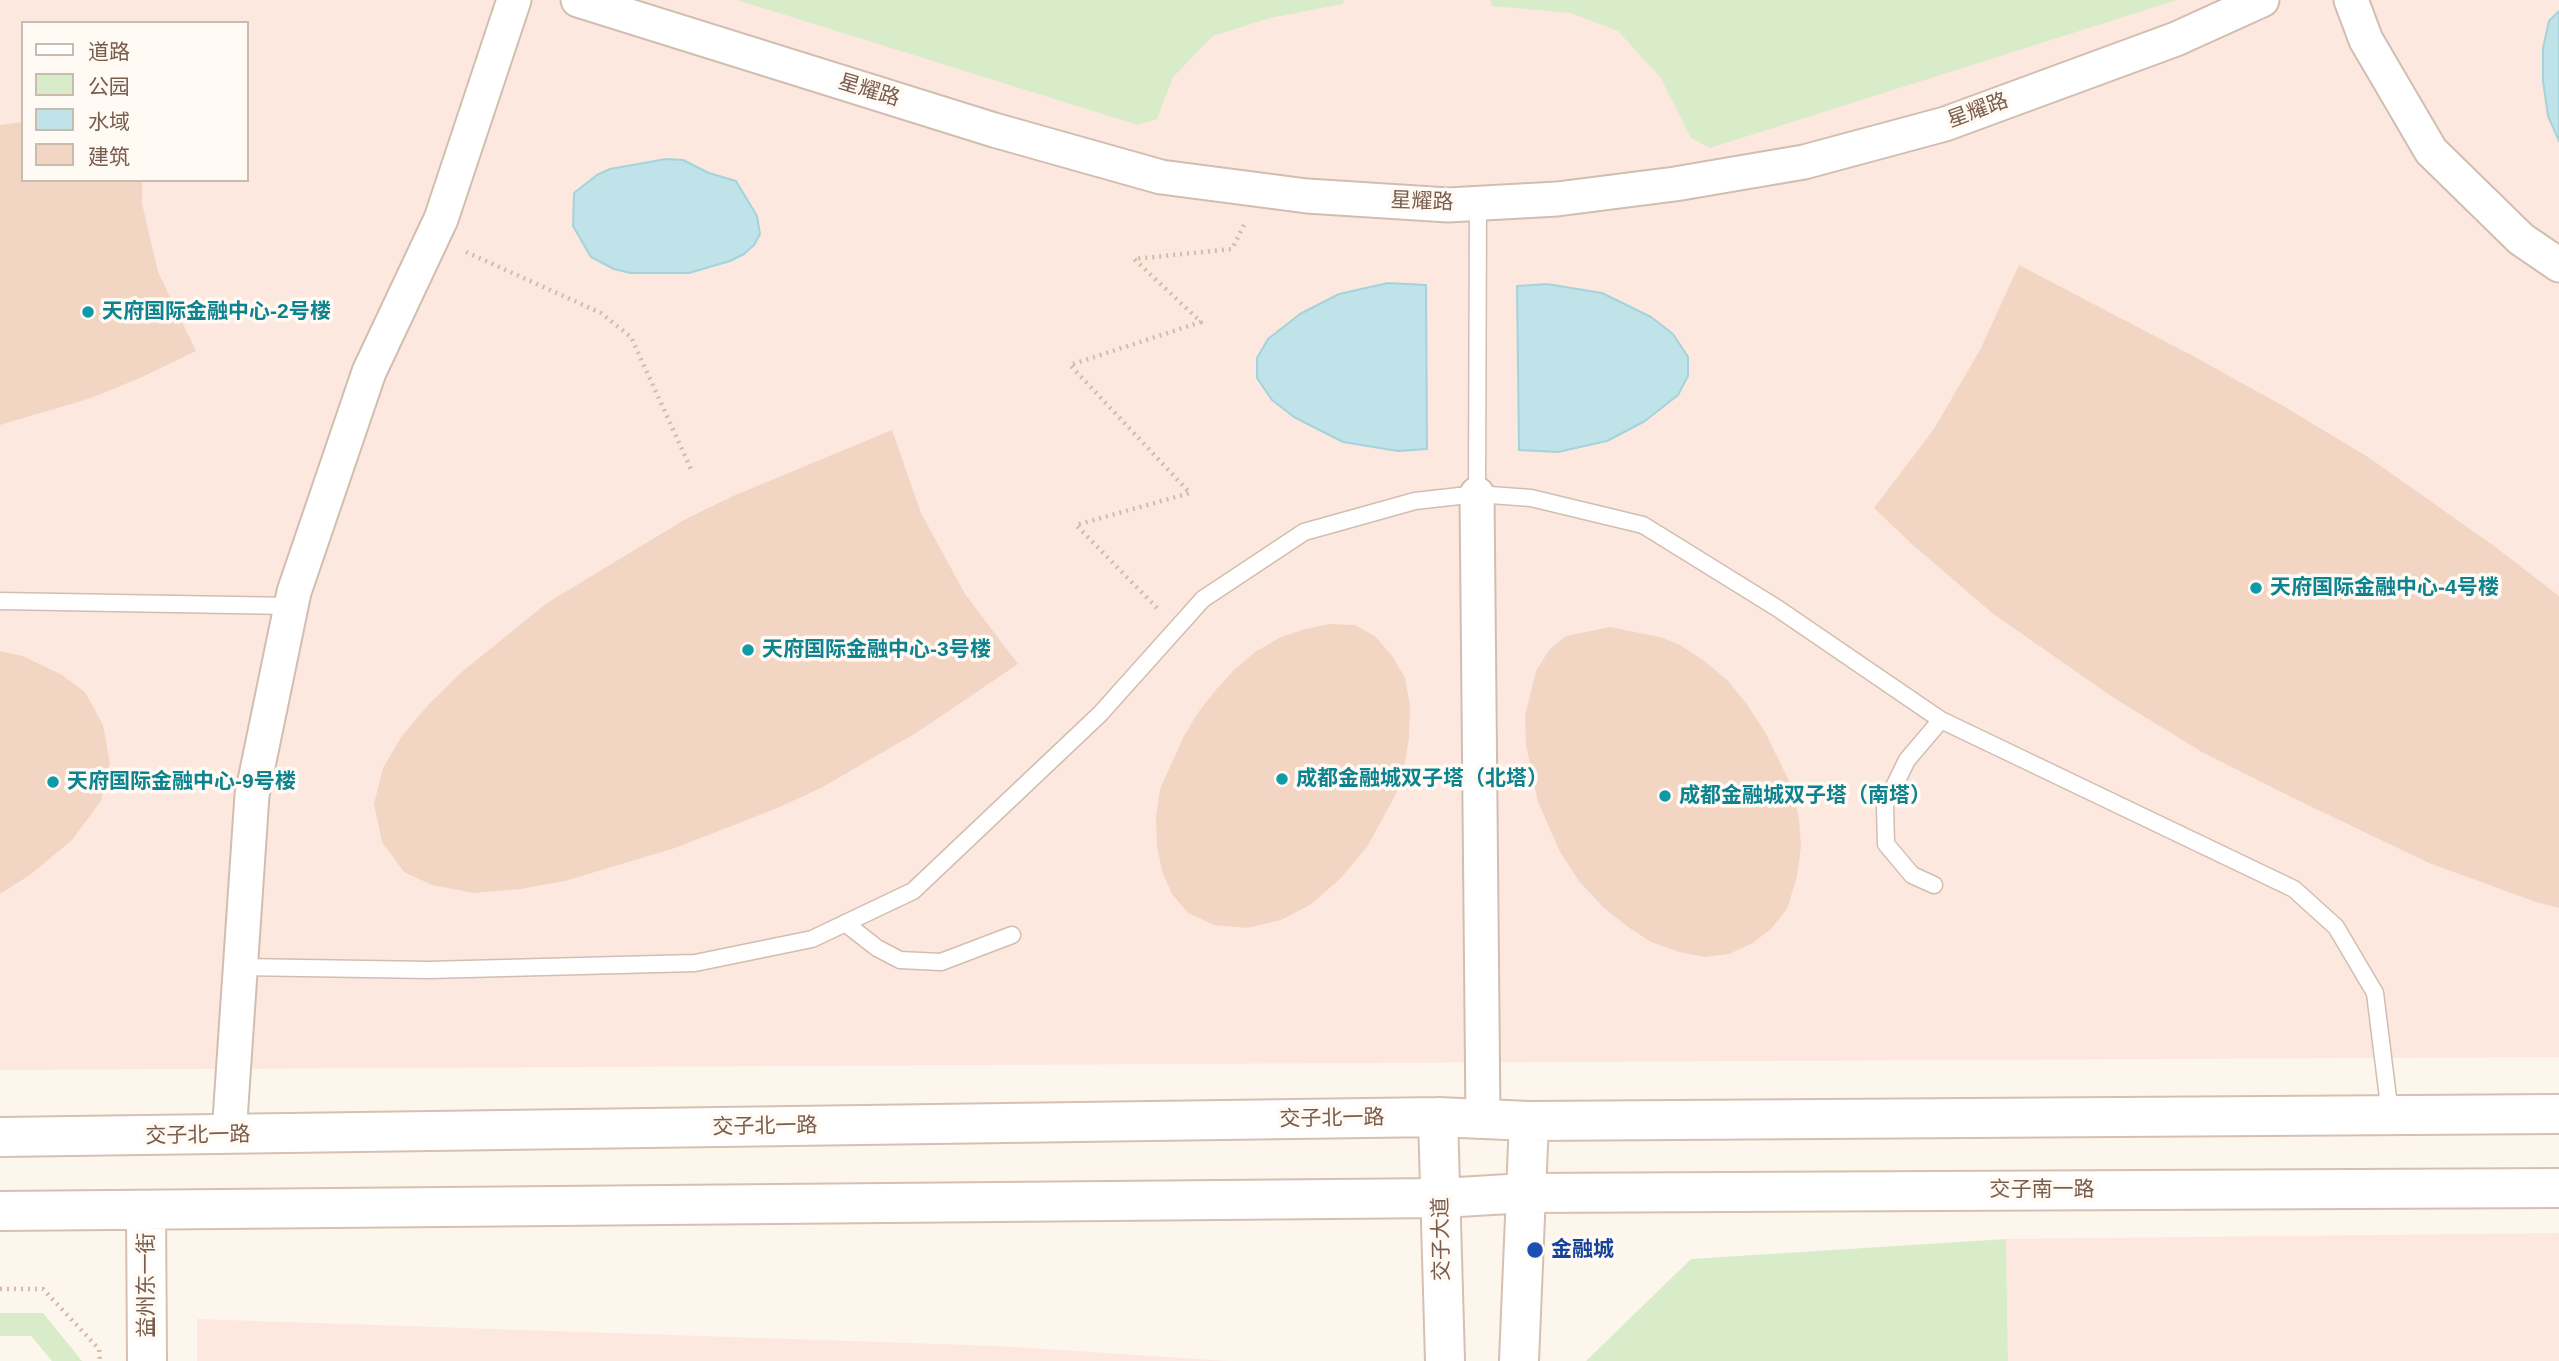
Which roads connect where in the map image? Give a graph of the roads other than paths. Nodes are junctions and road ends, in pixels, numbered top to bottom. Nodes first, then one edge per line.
1 (514, 0) edge
2 (578, 0) edge
3 (2262, 0) edge
4 (2351, 0) edge
5 (1478, 203) junction
6 (2559, 265) edge
7 (1477, 494) junction
8 (0, 601) edge
9 (291, 606) junction
10 (1941, 720) junction
11 (1934, 886) dead end
12 (845, 923) junction
13 (1012, 935) dead end
14 (240, 967) junction
15 (2390, 1114) junction
16 (2559, 1114) edge
17 (1438, 1117) junction
18 (1483, 1119) junction
19 (1529, 1121) junction
20 (229, 1135) junction
21 (0, 1137) edge
22 (2559, 1188) edge
23 (1525, 1193) junction
24 (1442, 1198) junction
25 (0, 1210) edge
26 (146, 1210) junction
27 (148, 1361) edge
28 (1445, 1361) edge
29 (1519, 1361) edge

1 - 9 street
2 - 5 street, 星耀路
3 - 5 street, 星耀路
4 - 6 street
5 - 7 lane
7 - 10 lane
7 - 12 lane
7 - 18 street
8 - 9 lane
9 - 14 street
10 - 11 lane
10 - 15 lane
12 - 13 lane
12 - 14 lane
14 - 20 street
15 - 16 street
15 - 19 street
17 - 18 street, 交子北一路
17 - 20 street, 交子北一路
17 - 24 street, 交子大道
18 - 19 street, 交子北一路
19 - 23 street
20 - 21 street, 交子北一路
22 - 23 street, 交子南一路
23 - 24 street
23 - 29 street
24 - 26 street
24 - 28 street, 交子大道
25 - 26 street
26 - 27 street, 益州东一街

